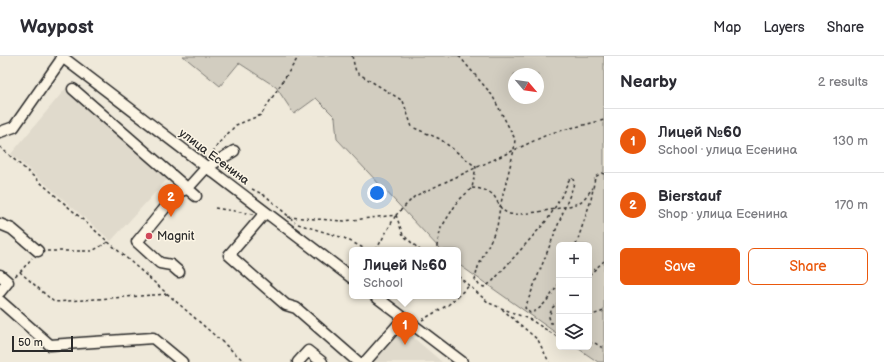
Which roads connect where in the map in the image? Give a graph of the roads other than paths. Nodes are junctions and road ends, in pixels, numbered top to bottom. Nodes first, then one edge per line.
1 (62, 57) edge
2 (73, 90) dead end
3 (0, 132) edge
4 (234, 151) dead end
5 (206, 168) junction
6 (187, 189) junction
7 (196, 196) dead end
8 (266, 215) junction
9 (0, 224) edge
10 (38, 251) road end
11 (179, 272) dead end
12 (0, 275) edge
13 (349, 276) edge
14 (0, 292) edge
15 (379, 299) edge
16 (0, 300) edge
17 (404, 318) junction
18 (182, 362) edge
19 (298, 362) edge
20 (322, 362) edge
21 (358, 362) edge
22 (366, 362) edge
23 (462, 362) edge

1 - 3 street
1 - 5 street, улица Есенина
2 - 6 street
4 - 5 street
5 - 6 street
5 - 8 street, улица Есенина
6 - 7 street
6 - 11 street
8 - 13 street, улица Есенина
8 - 21 street
9 - 10 street
12 - 14 street
15 - 17 street
16 - 18 street
17 - 22 street
17 - 23 street
19 - 20 street

